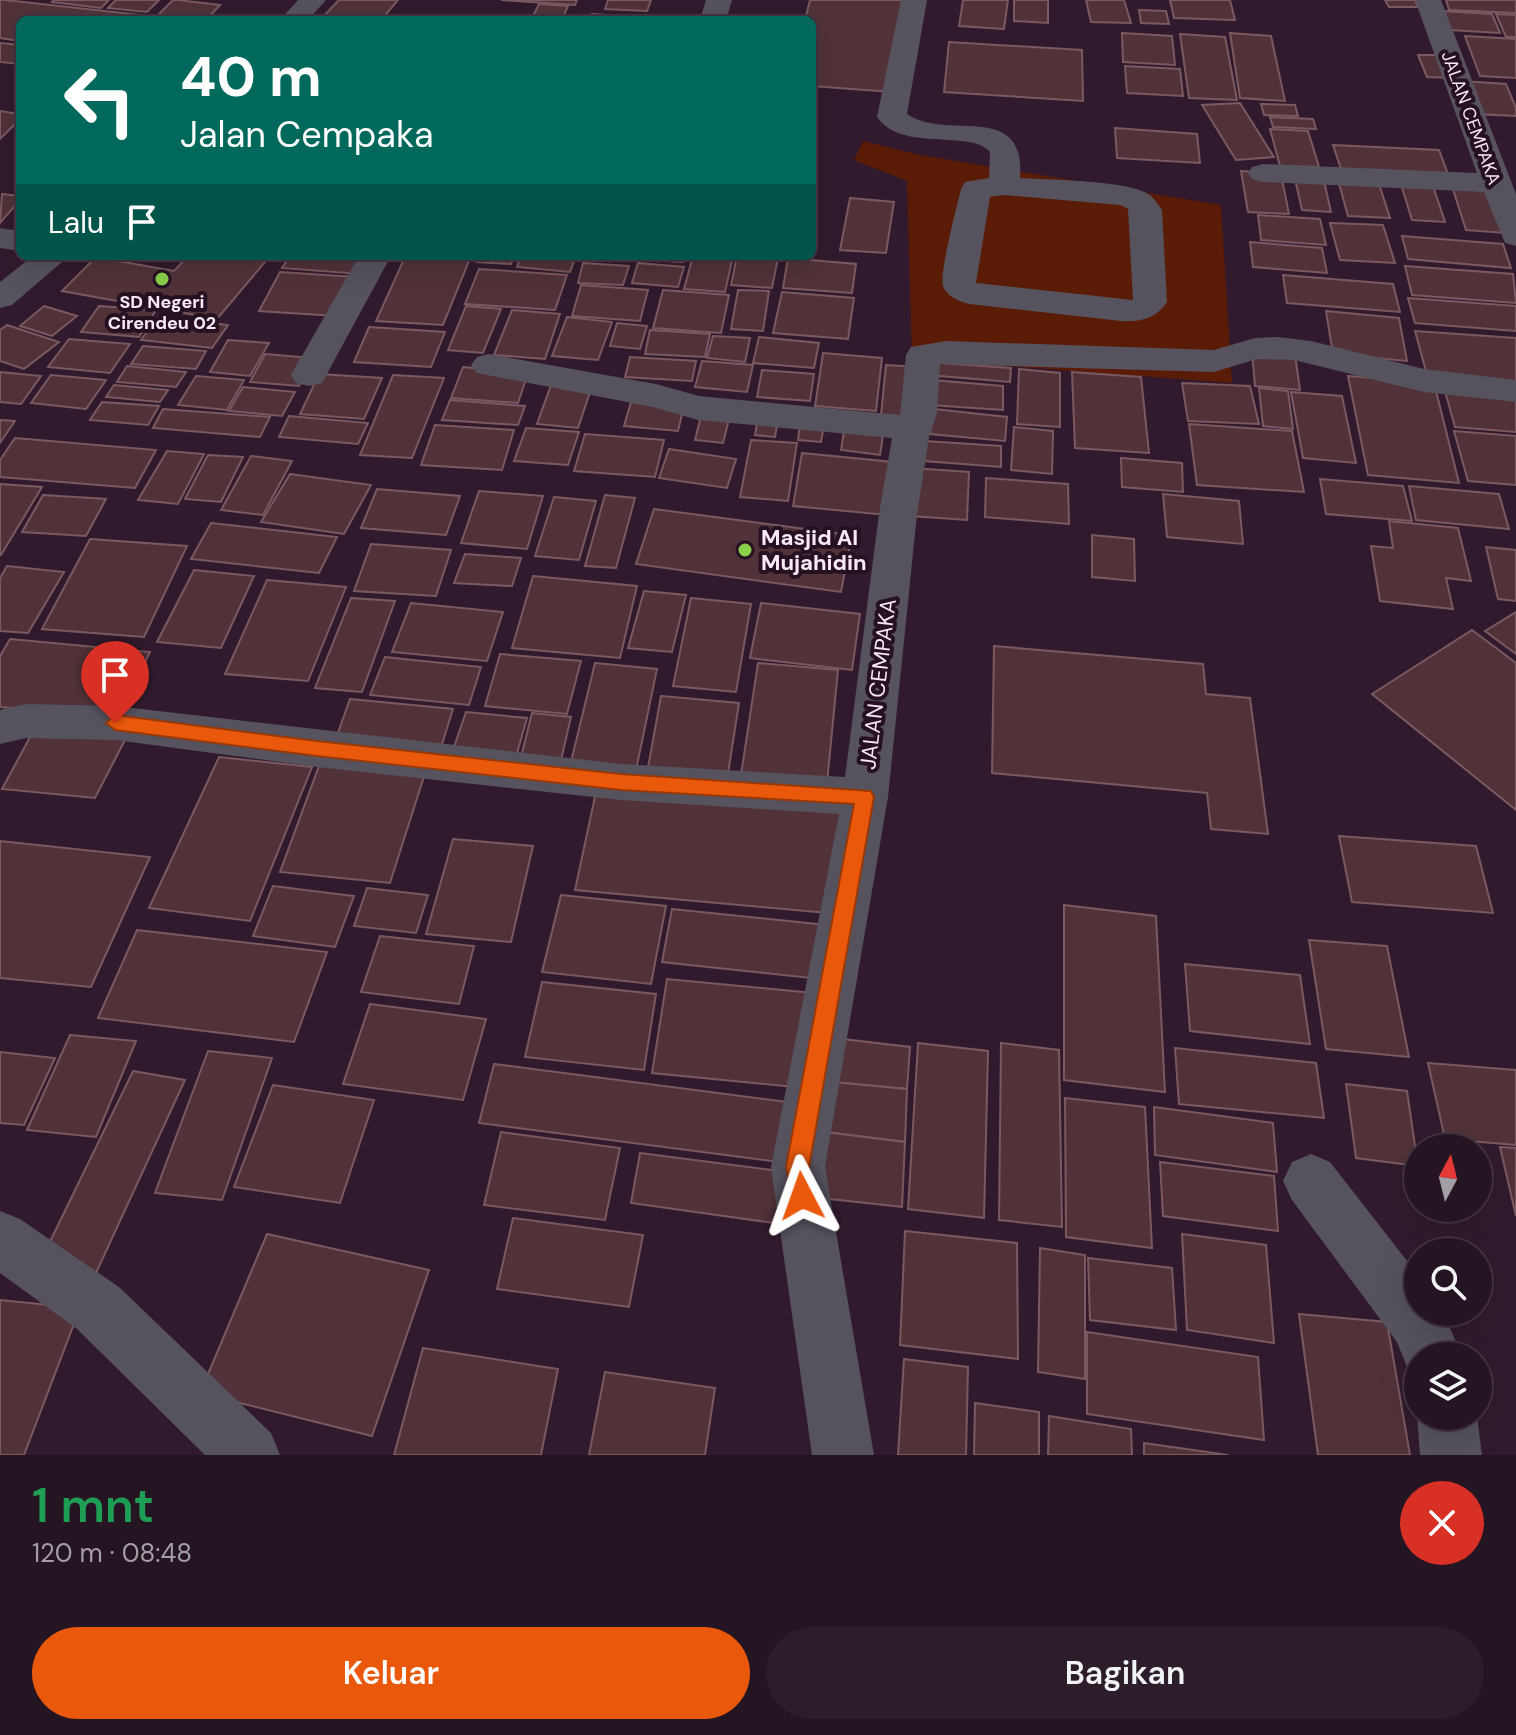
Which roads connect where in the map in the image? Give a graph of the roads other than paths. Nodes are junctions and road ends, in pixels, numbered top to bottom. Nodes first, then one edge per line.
1 (313, 0) edge
2 (914, 0) edge
3 (1428, 0) edge
4 (297, 16) edge
5 (1263, 173) dead end
6 (1495, 183) junction
7 (1004, 186) junction
8 (1516, 236) edge
9 (48, 260) edge
10 (373, 260) edge
11 (0, 298) edge
12 (489, 365) dead end
13 (309, 375) dead end
14 (1516, 391) edge
15 (914, 428) junction
16 (0, 727) edge
17 (865, 797) junction
18 (1311, 1181) dead end
19 (0, 1239) edge
20 (1426, 1342) edge
21 (1448, 1430) edge
22 (249, 1455) edge
23 (843, 1455) edge
24 (1451, 1455) edge

1 - 4 street
2 - 7 street
3 - 6 street, JALAN CEMPAKA
5 - 6 street
6 - 8 street, JALAN CEMPAKA
7 - 7 street
9 - 11 street
10 - 13 street
12 - 15 street
14 - 15 street, JALAN CEMPAKA
15 - 17 street, JALAN CEMPAKA
16 - 17 street, JALAN CEMPAKA
17 - 23 street
18 - 20 street
19 - 22 street
21 - 24 street

